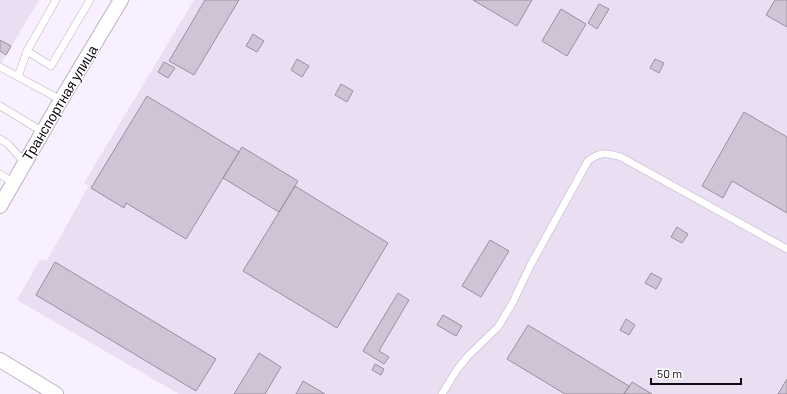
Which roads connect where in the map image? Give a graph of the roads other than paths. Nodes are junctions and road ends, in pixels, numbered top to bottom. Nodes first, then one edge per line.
1 (56, 0) edge
2 (90, 0) edge
3 (121, 0) edge
4 (27, 51) junction
5 (0, 67) edge
6 (18, 77) junction
7 (61, 100) junction
8 (0, 106) edge
9 (43, 132) junction
10 (0, 139) edge
11 (25, 163) junction
12 (0, 174) edge
13 (14, 182) junction
14 (0, 206) edge
15 (787, 249) edge
16 (0, 360) edge
17 (56, 394) edge
18 (442, 394) edge

1 - 4 lane
2 - 4 lane
3 - 7 street, Транспортная улица
4 - 6 lane
5 - 6 lane
6 - 7 lane
7 - 9 street, Транспортная улица
8 - 9 lane
9 - 11 street, Транспортная улица
10 - 11 lane
11 - 13 street, Транспортная улица
12 - 13 lane
13 - 14 street, Транспортная улица
15 - 18 lane
16 - 17 street

